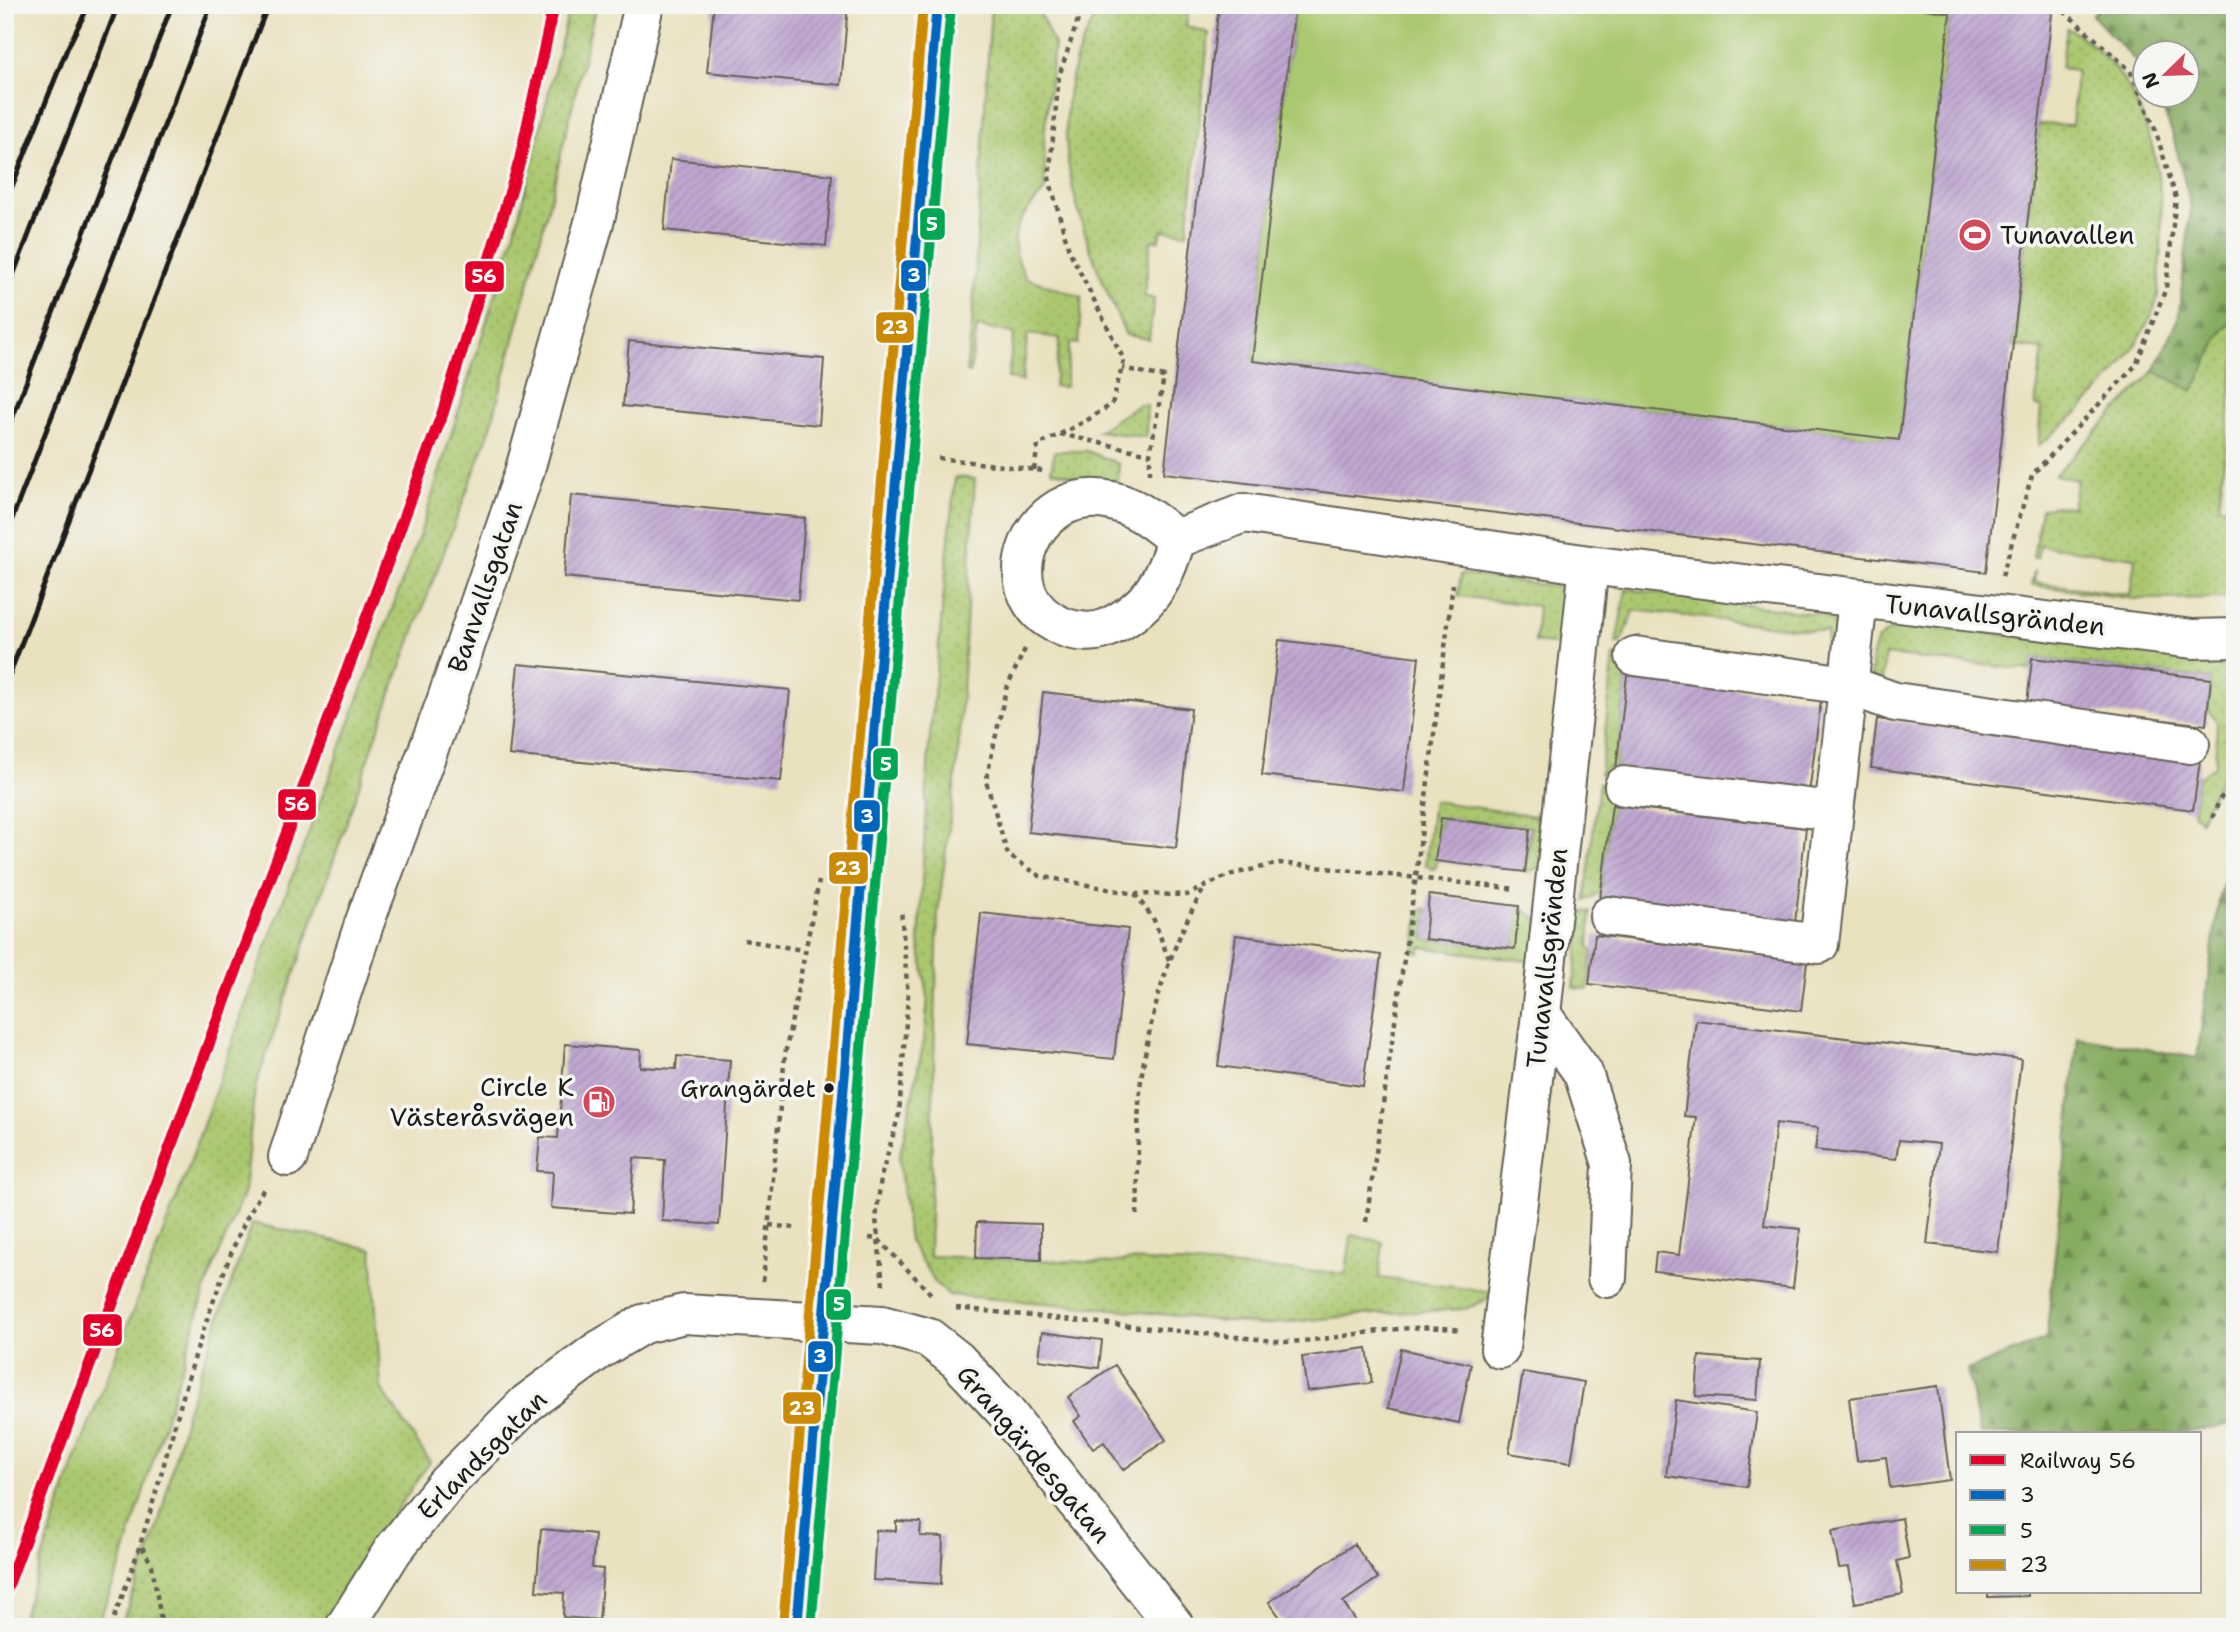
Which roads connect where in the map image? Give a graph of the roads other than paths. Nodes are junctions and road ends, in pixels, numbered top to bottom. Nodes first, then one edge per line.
1 (644, 5) edge
2 (937, 5) edge
3 (1176, 539) junction
4 (1589, 565) junction
5 (1858, 600) junction
6 (2235, 638) edge
7 (1635, 656) dead end
8 (1848, 685) junction
9 (2190, 744) dead end
10 (1624, 786) dead end
11 (1833, 811) junction
12 (1609, 916) dead end
13 (1541, 1014) junction
14 (288, 1157) road end
15 (1607, 1278) dead end
16 (823, 1321) junction
17 (1500, 1343) road end
18 (345, 1627) edge
19 (797, 1627) edge
20 (1175, 1627) edge

1 - 14 street, Banvallsgatan
2 - 16 street
3 - 3 street
3 - 4 street, Tunavallsgränden
4 - 5 street, Tunavallsgränden
4 - 13 street, Tunavallsgränden
5 - 6 street, Tunavallsgränden
5 - 8 street
7 - 8 street
8 - 9 street
8 - 11 street
10 - 11 street
11 - 12 street
13 - 15 street
13 - 17 street, Tunavallsgränden
16 - 18 street, Erlandsgatan
16 - 19 street
16 - 20 street, Grangärdesgatan

